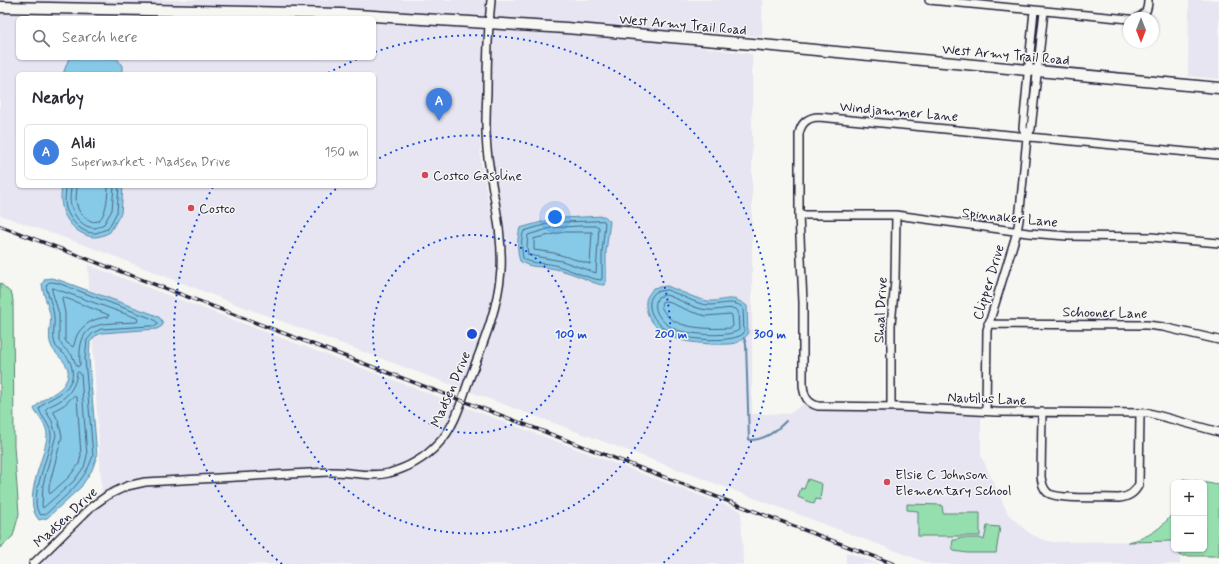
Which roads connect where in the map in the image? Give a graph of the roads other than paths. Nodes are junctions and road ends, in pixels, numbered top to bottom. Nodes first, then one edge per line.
1 (490, 0) edge
2 (929, 0) edge
3 (1148, 0) edge
4 (962, 2) edge
5 (0, 7) edge
6 (1034, 10) junction
7 (1044, 11) junction
8 (1144, 12) edge
9 (374, 16) edge
10 (376, 16) edge
11 (1123, 18) edge
12 (489, 23) junction
13 (1033, 71) junction
14 (1219, 88) edge
15 (1027, 136) junction
16 (1219, 155) edge
17 (799, 215) junction
18 (896, 215) junction
19 (1016, 232) junction
20 (1219, 243) edge
21 (988, 324) junction
22 (1219, 340) edge
23 (803, 348) joint
24 (890, 407) junction
25 (986, 411) junction
26 (1042, 412) junction
27 (1140, 413) junction
28 (1219, 432) edge
29 (33, 564) edge

1 - 12 street, Madsen Drive
2 - 4 street
3 - 8 street
4 - 6 street
5 - 9 main road, West Army Trail Road
6 - 7 street
6 - 13 street, Clipper Drive
7 - 11 street
7 - 13 street, Clipper Drive
10 - 12 main road, West Army Trail Road
12 - 13 main road, West Army Trail Road
12 - 29 street, Madsen Drive
13 - 14 main road, West Army Trail Road
13 - 15 street, Clipper Drive
15 - 16 street, Windjammer Lane
15 - 17 street, Windjammer Lane
15 - 19 street, Clipper Drive
17 - 18 street, Spinnaker Lane
17 - 23 street, Windjammer Lane
18 - 19 street, Spinnaker Lane
18 - 24 street, Shoal Drive
19 - 20 street, Spinnaker Lane
19 - 21 street, Clipper Drive
21 - 22 street, Schooner Lane
21 - 25 street, Clipper Drive
23 - 24 street, Nautilus Lane
24 - 25 street, Nautilus Lane
25 - 26 street, Nautilus Lane
26 - 27 street, Nautilus Lane
26 - 27 street
27 - 28 street, Nautilus Lane

